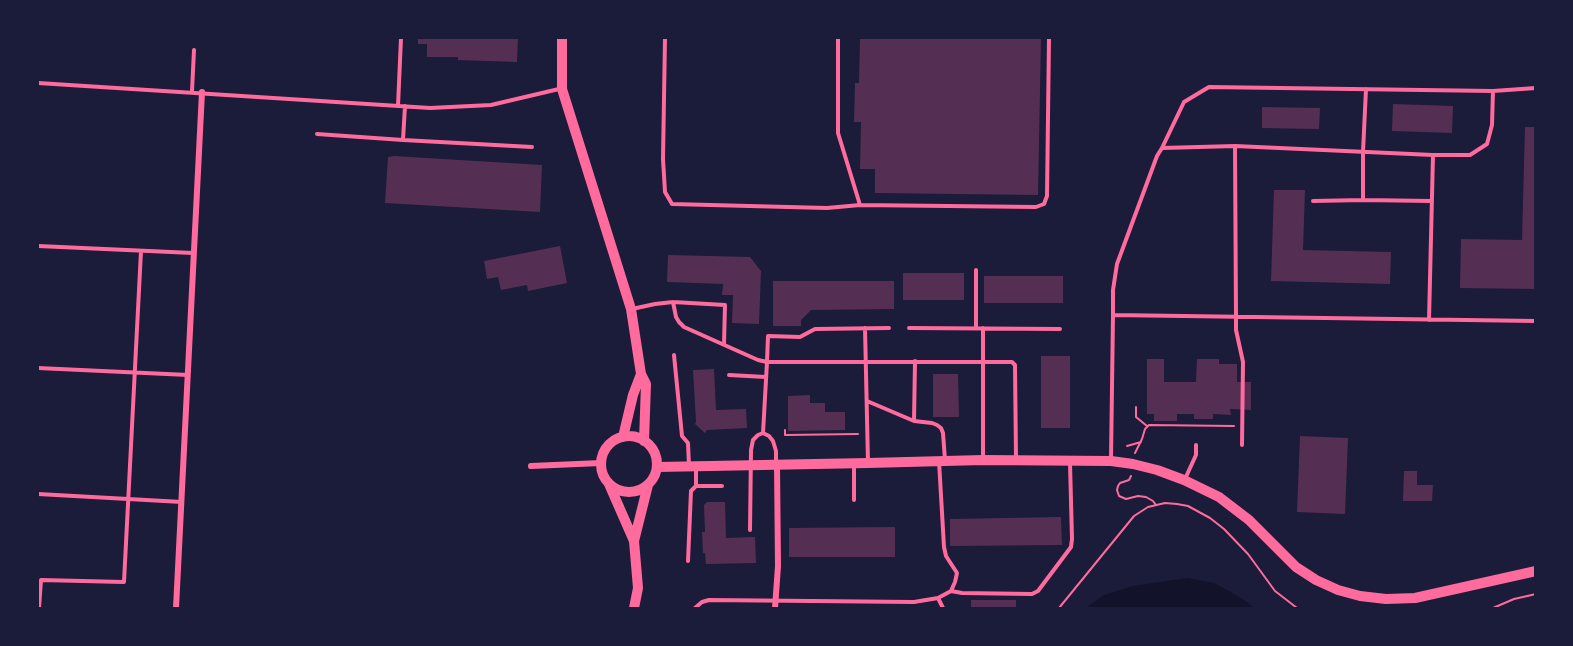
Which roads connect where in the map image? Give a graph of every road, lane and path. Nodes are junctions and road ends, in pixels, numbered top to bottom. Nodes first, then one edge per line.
1 (401, 38) edge
2 (562, 38) edge
3 (665, 38) edge
4 (838, 38) edge
5 (1049, 38) edge
6 (194, 50) dead end
7 (38, 83) edge
8 (1536, 88) edge
9 (562, 89) junction
10 (1366, 89) junction
11 (1493, 91) junction
12 (192, 92) junction
13 (202, 92) junction
14 (398, 106) junction
15 (405, 106) junction
16 (317, 135) dead end
17 (403, 140) junction
18 (1235, 146) junction
19 (532, 147) dead end
20 (1162, 148) junction
21 (1364, 152) junction
22 (1433, 155) junction
23 (1364, 200) junction
24 (1313, 201) dead end
25 (1432, 201) junction
26 (860, 205) junction
27 (38, 246) edge
28 (141, 251) junction
29 (194, 253) junction
30 (976, 270) dead end
31 (673, 302) junction
32 (631, 309) junction
33 (1113, 315) junction
34 (1236, 317) junction
35 (1429, 320) junction
36 (1536, 321) edge
37 (865, 328) junction
38 (890, 328) dead end
39 (909, 328) dead end
40 (976, 328) junction
41 (983, 328) junction
42 (1060, 329) dead end
43 (724, 344) junction
44 (674, 355) dead end
45 (866, 361) junction
46 (915, 361) junction
47 (983, 361) junction
48 (767, 362) junction
49 (38, 368) edge
50 (135, 372) junction
51 (641, 374) junction
52 (188, 375) junction
53 (729, 375) dead end
54 (766, 377) junction
55 (867, 401) junction
56 (1136, 407) dead end
57 (914, 422) junction
58 (1147, 426) junction
59 (1242, 426) junction
60 (785, 430) dead end
61 (764, 433) junction
62 (868, 434) junction
63 (623, 436) junction
64 (644, 441) junction
65 (1141, 442) junction
66 (1196, 445) dead end
67 (1242, 445) dead end
68 (1127, 446) dead end
69 (1016, 459) junction
70 (983, 460) junction
71 (1070, 460) junction
72 (942, 461) junction
73 (1112, 461) junction
74 (601, 463) junction
75 (854, 464) junction
76 (868, 464) junction
77 (1133, 464) junction
78 (750, 465) junction
79 (777, 465) junction
80 (531, 466) dead end
81 (692, 466) junction
82 (657, 467) junction
83 (1184, 480) junction
84 (608, 483) junction
85 (648, 485) junction
86 (696, 486) junction
87 (722, 486) dead end
88 (38, 494) edge
89 (128, 499) junction
90 (854, 500) dead end
91 (182, 502) junction
92 (1156, 505) junction
93 (750, 530) dead end
94 (634, 542) junction
95 (688, 561) dead end
96 (1536, 571) edge
97 (951, 591) junction
98 (1536, 594) edge
99 (938, 598) junction
100 (776, 600) junction
101 (39, 609) edge
102 (176, 609) edge
103 (634, 609) edge
104 (695, 609) edge
105 (775, 609) edge
106 (943, 609) edge
107 (1059, 609) edge
108 (1297, 609) edge
109 (1493, 609) edge

1 - 14 lane
2 - 9 street
3 - 26 lane
4 - 26 lane
5 - 26 lane
6 - 12 lane
7 - 12 lane
8 - 11 lane
9 - 15 lane
9 - 32 street
10 - 11 lane
10 - 20 lane
10 - 21 lane
11 - 22 lane
12 - 13 lane
13 - 14 lane
13 - 29 street
14 - 15 lane
15 - 17 lane
16 - 17 lane
17 - 19 lane
18 - 20 lane
18 - 21 lane
18 - 34 lane
20 - 33 lane
21 - 22 lane
21 - 23 lane
22 - 25 lane
23 - 24 lane
23 - 25 lane
25 - 35 lane
27 - 28 lane
28 - 29 lane
28 - 50 lane
29 - 52 street
30 - 40 lane
31 - 32 lane
31 - 43 lane
31 - 43 lane
32 - 51 street
33 - 34 lane
33 - 73 lane
34 - 35 lane
34 - 59 lane
35 - 36 lane
37 - 38 lane
37 - 45 lane
37 - 48 lane
39 - 40 lane
40 - 41 lane
41 - 42 lane
41 - 47 lane
43 - 48 lane
44 - 81 lane
45 - 46 lane
45 - 48 lane
45 - 55 lane
46 - 47 lane
46 - 57 lane
47 - 69 lane
47 - 70 lane
48 - 54 lane
49 - 50 lane
50 - 52 lane
50 - 89 lane
51 - 63 street
51 - 64 street
52 - 91 street
53 - 54 lane
54 - 61 lane
55 - 57 lane
55 - 62 lane
56 - 58 path
57 - 72 lane
58 - 59 path
58 - 65 path
59 - 67 lane
60 - 62 path
61 - 78 lane
61 - 79 lane
62 - 76 lane
63 - 64 street
63 - 74 street
64 - 82 street
65 - 68 path
65 - 77 path
66 - 83 lane
69 - 70 street
69 - 71 street
70 - 72 street
71 - 73 street
71 - 97 lane
72 - 76 street
72 - 97 lane
73 - 77 street
74 - 80 street
74 - 84 street
75 - 76 street
75 - 79 street
75 - 90 lane
77 - 83 street
77 - 92 path
78 - 79 street
78 - 81 street
78 - 93 lane
79 - 100 street
81 - 82 street
81 - 86 lane
82 - 85 street
83 - 96 street
84 - 85 street
84 - 94 street
85 - 94 street
86 - 87 lane
86 - 95 lane
88 - 89 lane
89 - 91 lane
89 - 101 lane
91 - 102 street
92 - 107 path
92 - 108 path
94 - 103 street
97 - 99 lane
98 - 109 path
99 - 100 lane
99 - 106 lane
100 - 104 lane
100 - 105 street

